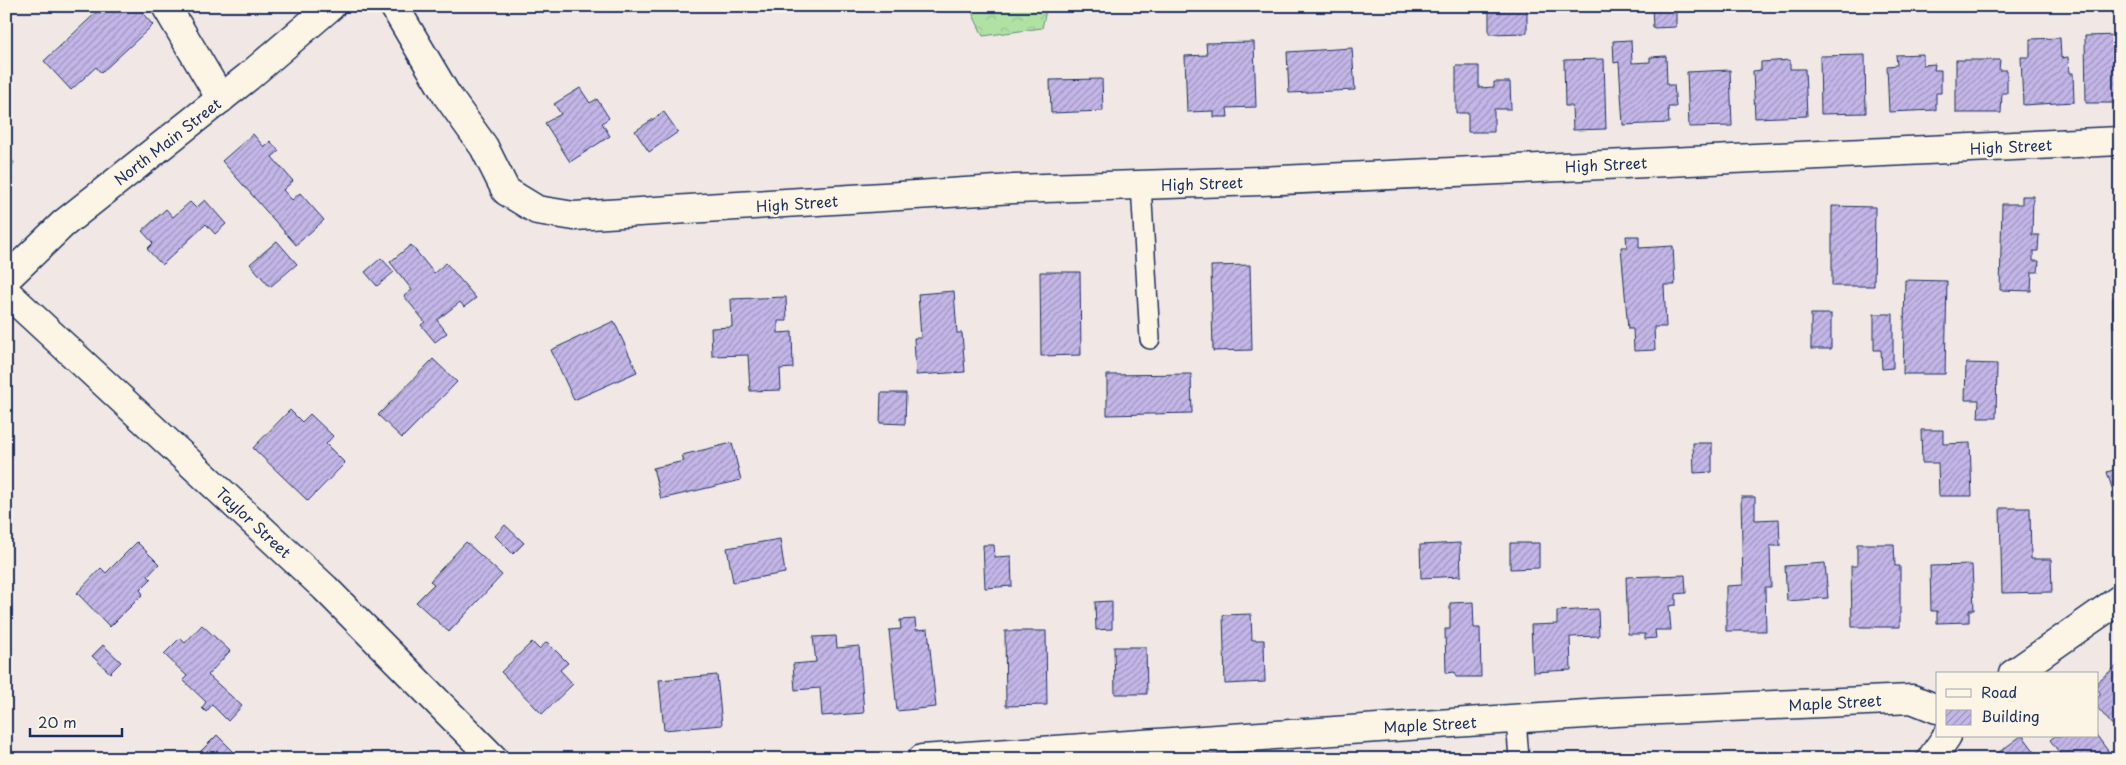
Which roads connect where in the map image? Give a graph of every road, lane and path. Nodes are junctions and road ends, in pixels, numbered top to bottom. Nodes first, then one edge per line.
1 (166, 6) edge
2 (331, 6) edge
3 (394, 6) edge
4 (221, 99) junction
5 (2120, 141) edge
6 (1141, 185) junction
7 (6, 279) edge
8 (6, 292) edge
9 (1150, 339) dead end
10 (2120, 599) edge
11 (2015, 672) edge
12 (1936, 709) edge
13 (1516, 719) junction
14 (1946, 738) edge
15 (494, 759) edge
16 (922, 759) edge
17 (1519, 759) edge
18 (1931, 759) edge

1 - 4 street
2 - 4 street, North Main Street
3 - 6 street, High Street
4 - 7 street, North Main Street
5 - 6 street, High Street
6 - 9 lane
8 - 15 street, Taylor Street
10 - 11 street
12 - 13 street, Maple Street
13 - 16 street, Maple Street
13 - 17 lane
14 - 18 street

